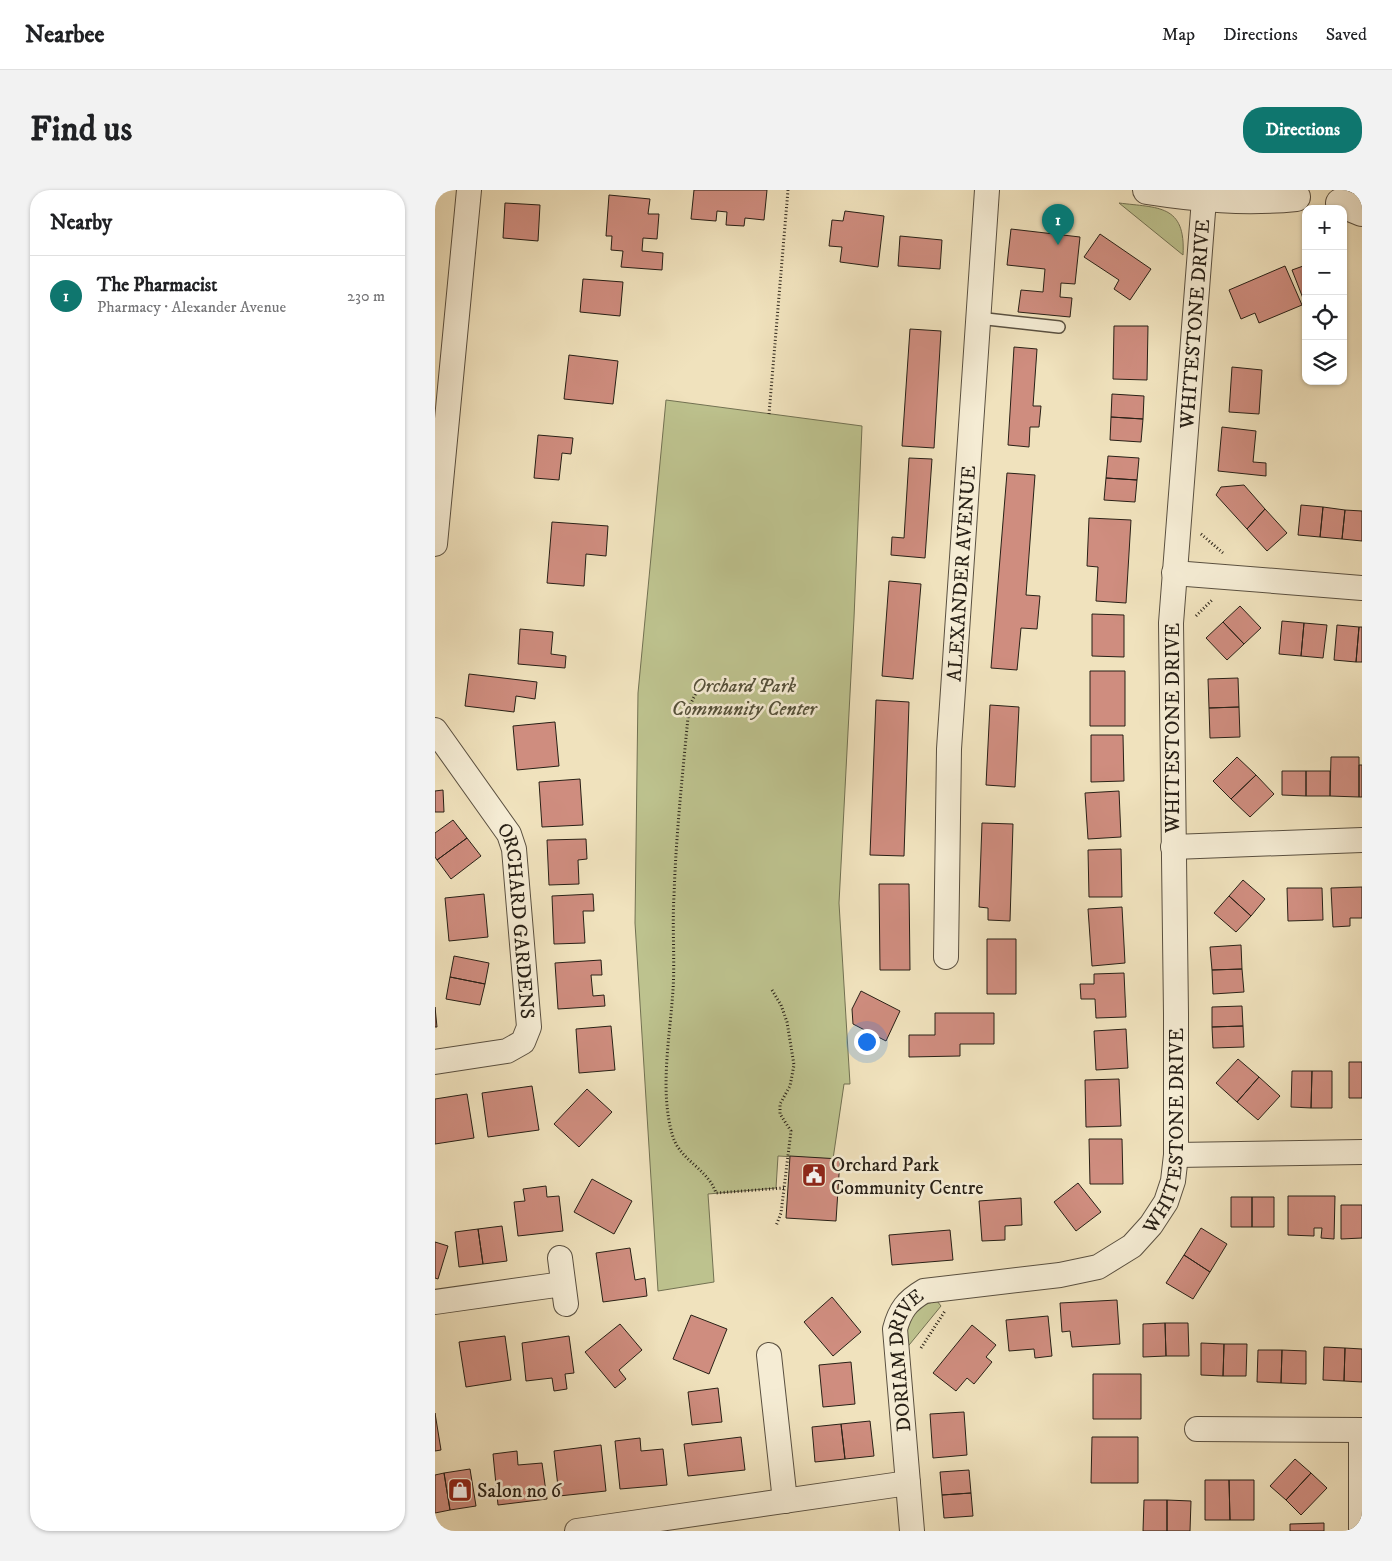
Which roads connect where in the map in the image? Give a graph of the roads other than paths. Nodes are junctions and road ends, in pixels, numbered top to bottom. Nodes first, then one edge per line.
1 (469, 190) edge
2 (987, 190) edge
3 (1147, 190) edge
4 (1204, 199) junction
5 (1300, 200) edge
6 (979, 318) junction
7 (1059, 327) dead end
8 (435, 544) edge
9 (1174, 573) junction
10 (1362, 588) edge
11 (435, 730) edge
12 (1362, 840) edge
13 (1173, 847) junction
14 (946, 957) dead end
15 (435, 1062) edge
16 (1362, 1152) edge
17 (1176, 1155) junction
18 (1132, 1246) joint
19 (560, 1258) dead end
20 (435, 1302) edge
21 (769, 1355) dead end
22 (1197, 1429) dead end
23 (1361, 1430) edge
24 (908, 1483) junction
25 (785, 1501) junction
26 (577, 1531) edge
27 (912, 1531) edge
28 (1361, 1531) edge

1 - 8 street
2 - 6 street, ALEXANDER AVENUE
3 - 4 street
4 - 5 street
4 - 9 street, WHITESTONE DRIVE
6 - 7 lane
6 - 14 street, ALEXANDER AVENUE
9 - 10 street
9 - 13 street, WHITESTONE DRIVE
11 - 15 street, ORCHARD GARDENS
12 - 13 street
13 - 17 street, WHITESTONE DRIVE
16 - 17 street
17 - 18 street, WHITESTONE DRIVE
18 - 24 street, DORIAM DRIVE
19 - 20 street
21 - 25 street
22 - 23 street
23 - 28 street
24 - 25 street
24 - 27 street, DORIAM DRIVE
25 - 26 street

